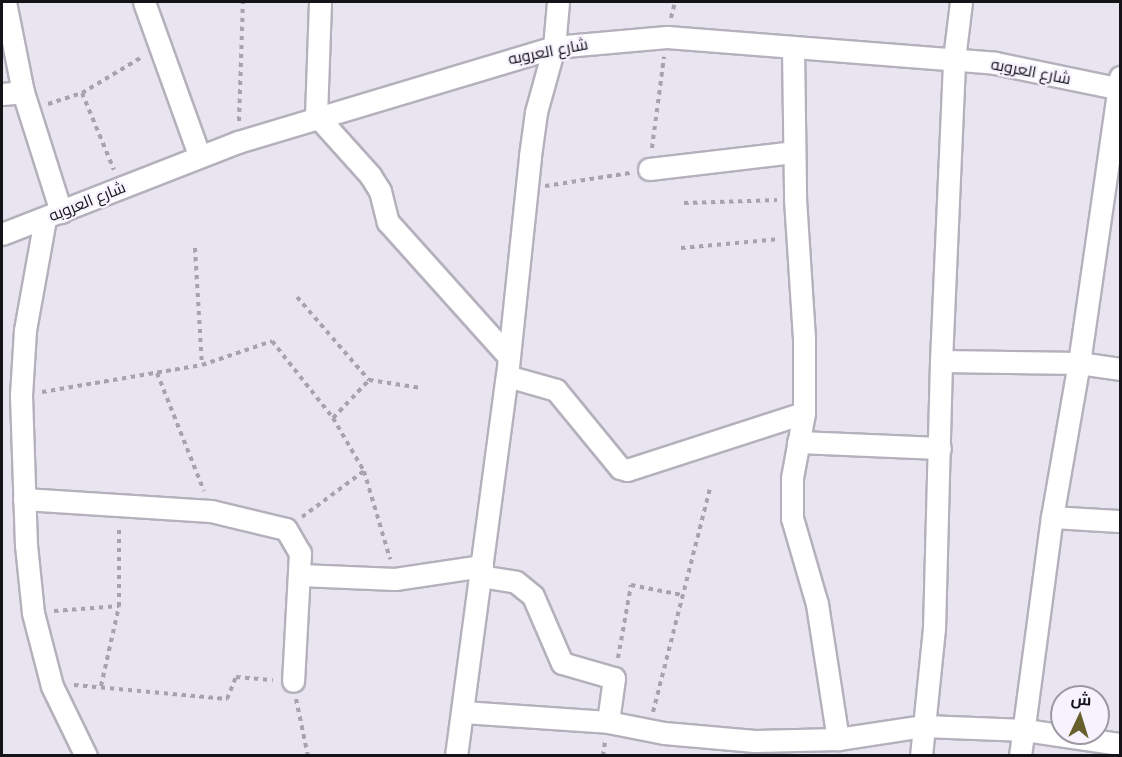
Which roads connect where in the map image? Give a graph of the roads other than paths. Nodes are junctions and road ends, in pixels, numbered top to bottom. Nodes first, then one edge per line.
1 (5, 2) edge
2 (144, 2) edge
3 (320, 2) edge
4 (558, 2) edge
5 (961, 2) edge
6 (554, 47) junction
7 (793, 47) junction
8 (954, 59) junction
9 (1120, 85) edge
10 (2, 94) edge
11 (26, 101) junction
12 (316, 115) junction
13 (793, 152) junction
14 (199, 155) junction
15 (649, 169) road end
16 (1112, 171) edge
17 (53, 215) junction
18 (2, 234) edge
19 (941, 361) junction
20 (1079, 363) junction
21 (508, 366) junction
22 (1120, 369) edge
23 (804, 413) junction
24 (798, 442) junction
25 (940, 448) junction
26 (24, 500) junction
27 (1052, 517) junction
28 (1120, 521) edge
29 (481, 571) junction
30 (300, 575) junction
31 (293, 681) road end
32 (463, 712) junction
33 (608, 722) junction
34 (924, 726) junction
35 (1025, 730) junction
36 (838, 739) junction
37 (1120, 744) edge
38 (753, 748) edge
39 (86, 756) edge
40 (456, 756) edge
41 (921, 756) edge
42 (1020, 756) edge

1 - 11 street
2 - 14 street
3 - 12 street
4 - 6 street
5 - 8 street
6 - 7 street, شارع العروبه
6 - 12 street, شارع العروبه
6 - 21 street
7 - 8 street, شارع العروبه
7 - 13 street
8 - 9 street, شارع العروبه
8 - 19 street
9 - 16 street
10 - 11 street
11 - 17 street
12 - 14 street, شارع العروبه
12 - 21 street
13 - 15 street
13 - 23 street
14 - 17 street, شارع العروبه
16 - 20 street
17 - 18 street, شارع العروبه
17 - 26 street
19 - 20 street
19 - 25 street
20 - 22 street
20 - 27 street
21 - 23 street
21 - 29 street
23 - 24 street
24 - 25 street
24 - 36 street
25 - 34 street
26 - 30 street
26 - 39 street
27 - 28 street
27 - 35 street
29 - 30 street
29 - 32 street
29 - 33 street
30 - 31 street
32 - 33 street
32 - 40 street
33 - 38 street
34 - 35 street
34 - 36 street
34 - 41 street
35 - 37 street
35 - 42 street
36 - 38 street

